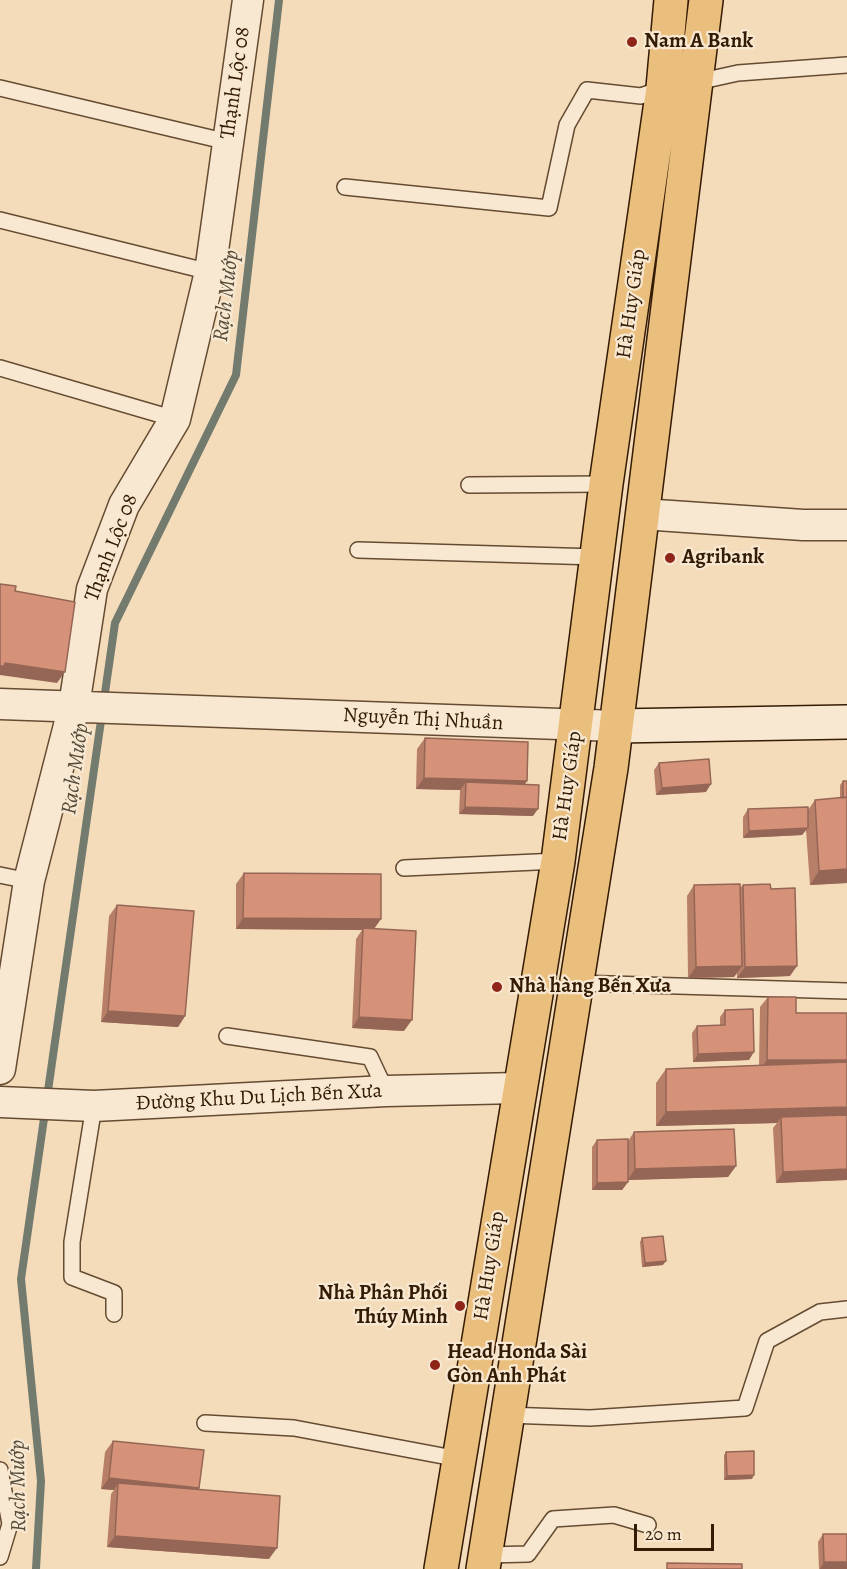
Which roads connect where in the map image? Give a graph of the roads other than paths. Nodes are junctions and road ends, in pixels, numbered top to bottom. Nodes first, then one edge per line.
1 (248, 0) edge
2 (671, 0) edge
3 (706, 0) edge
4 (847, 65) edge
5 (698, 82) junction
6 (0, 88) edge
7 (663, 88) junction
8 (228, 142) junction
9 (345, 187) dead end
10 (0, 220) edge
11 (210, 272) junction
12 (0, 368) edge
13 (175, 419) junction
14 (606, 484) junction
15 (470, 485) dead end
16 (642, 514) junction
17 (847, 525) edge
18 (358, 550) dead end
19 (597, 557) junction
20 (0, 704) edge
21 (74, 706) junction
22 (847, 722) edge
23 (576, 724) junction
24 (616, 726) junction
25 (558, 861) junction
26 (404, 868) dead end
27 (0, 875) edge
28 (29, 880) junction
29 (576, 983) junction
30 (847, 991) edge
31 (227, 1036) dead end
32 (0, 1069) edge
33 (518, 1088) junction
34 (386, 1091) junction
35 (0, 1102) edge
36 (94, 1106) junction
37 (847, 1310) edge
38 (114, 1314) dead end
39 (507, 1415) junction
40 (205, 1423) dead end
41 (459, 1459) junction
42 (0, 1470) edge
43 (648, 1525) dead end
44 (0, 1557) edge
45 (485, 1562) edge
46 (441, 1569) edge

1 - 8 street, Thạnh Lộc 08
2 - 7 main road, Hà Huy Giáp
3 - 5 main road, Hà Huy Giáp
4 - 5 lane
5 - 7 main road
5 - 16 main road, Hà Huy Giáp
6 - 8 lane
7 - 9 lane
7 - 14 main road, Hà Huy Giáp
8 - 11 street, Thạnh Lộc 08
10 - 11 lane
11 - 13 street, Thạnh Lộc 08
12 - 13 lane
13 - 21 street, Thạnh Lộc 08
14 - 15 lane
14 - 19 main road, Hà Huy Giáp
16 - 17 street
16 - 24 main road, Hà Huy Giáp
18 - 19 lane
19 - 23 main road, Hà Huy Giáp
20 - 21 street, Nguyễn Thị Nhuần
21 - 23 street, Nguyễn Thị Nhuần
21 - 28 street, Thạnh Lộc 08
22 - 24 street, Nguyễn Thị Nhuần
23 - 24 street, Nguyễn Thị Nhuần
23 - 25 main road, Hà Huy Giáp
24 - 29 main road, Hà Huy Giáp
25 - 26 lane
25 - 33 main road, Hà Huy Giáp
27 - 28 lane
28 - 32 street, Thạnh Lộc 08
29 - 30 lane
29 - 39 main road, Hà Huy Giáp
31 - 34 lane
33 - 34 street, Đường Khu Du Lịch Bến Xưa
33 - 41 main road, Hà Huy Giáp
34 - 36 street, Đường Khu Du Lịch Bến Xưa
35 - 36 street, Đường Khu Du Lịch Bến Xưa
36 - 38 lane
37 - 39 lane
39 - 45 main road, Hà Huy Giáp
40 - 41 lane
41 - 46 main road, Hà Huy Giáp
42 - 44 lane
43 - 45 lane

